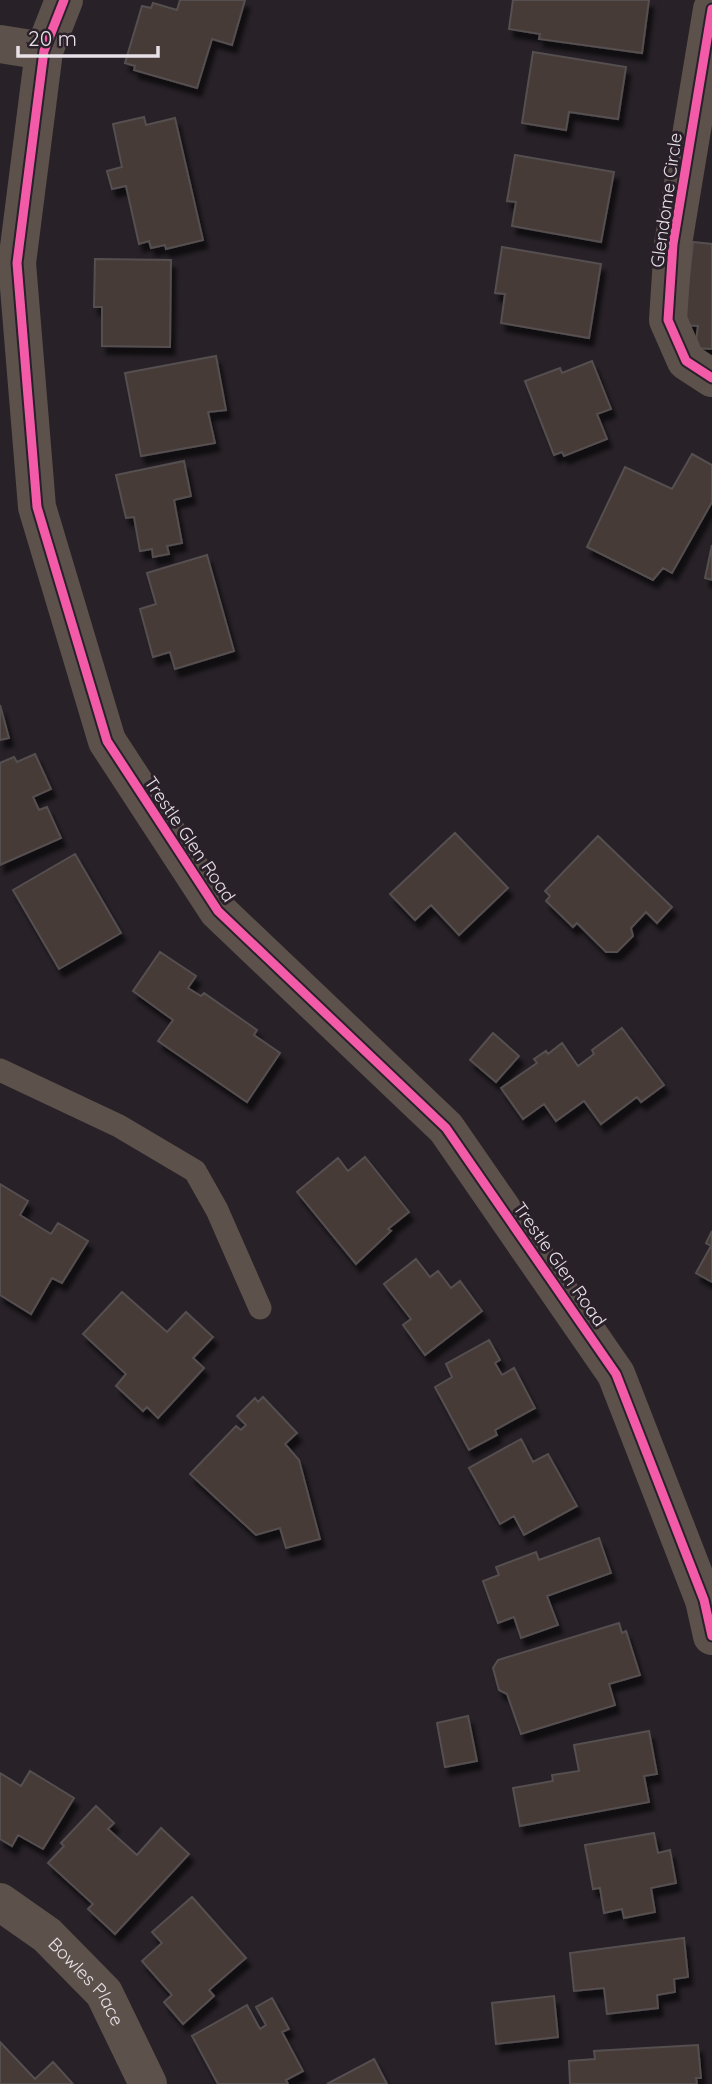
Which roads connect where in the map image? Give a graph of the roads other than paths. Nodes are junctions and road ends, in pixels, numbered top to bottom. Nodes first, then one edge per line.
1 (64, 0) edge
2 (712, 9) edge
3 (0, 44) edge
4 (44, 51) junction
5 (712, 378) edge
6 (0, 1070) edge
7 (260, 1308) dead end
8 (712, 1636) edge
9 (0, 1902) edge
10 (148, 2084) edge

1 - 4 street, Trestle Glen Road
2 - 5 street, Glendome Circle
3 - 4 street
4 - 8 street, Trestle Glen Road
6 - 7 lane
9 - 10 street, Bowles Place

